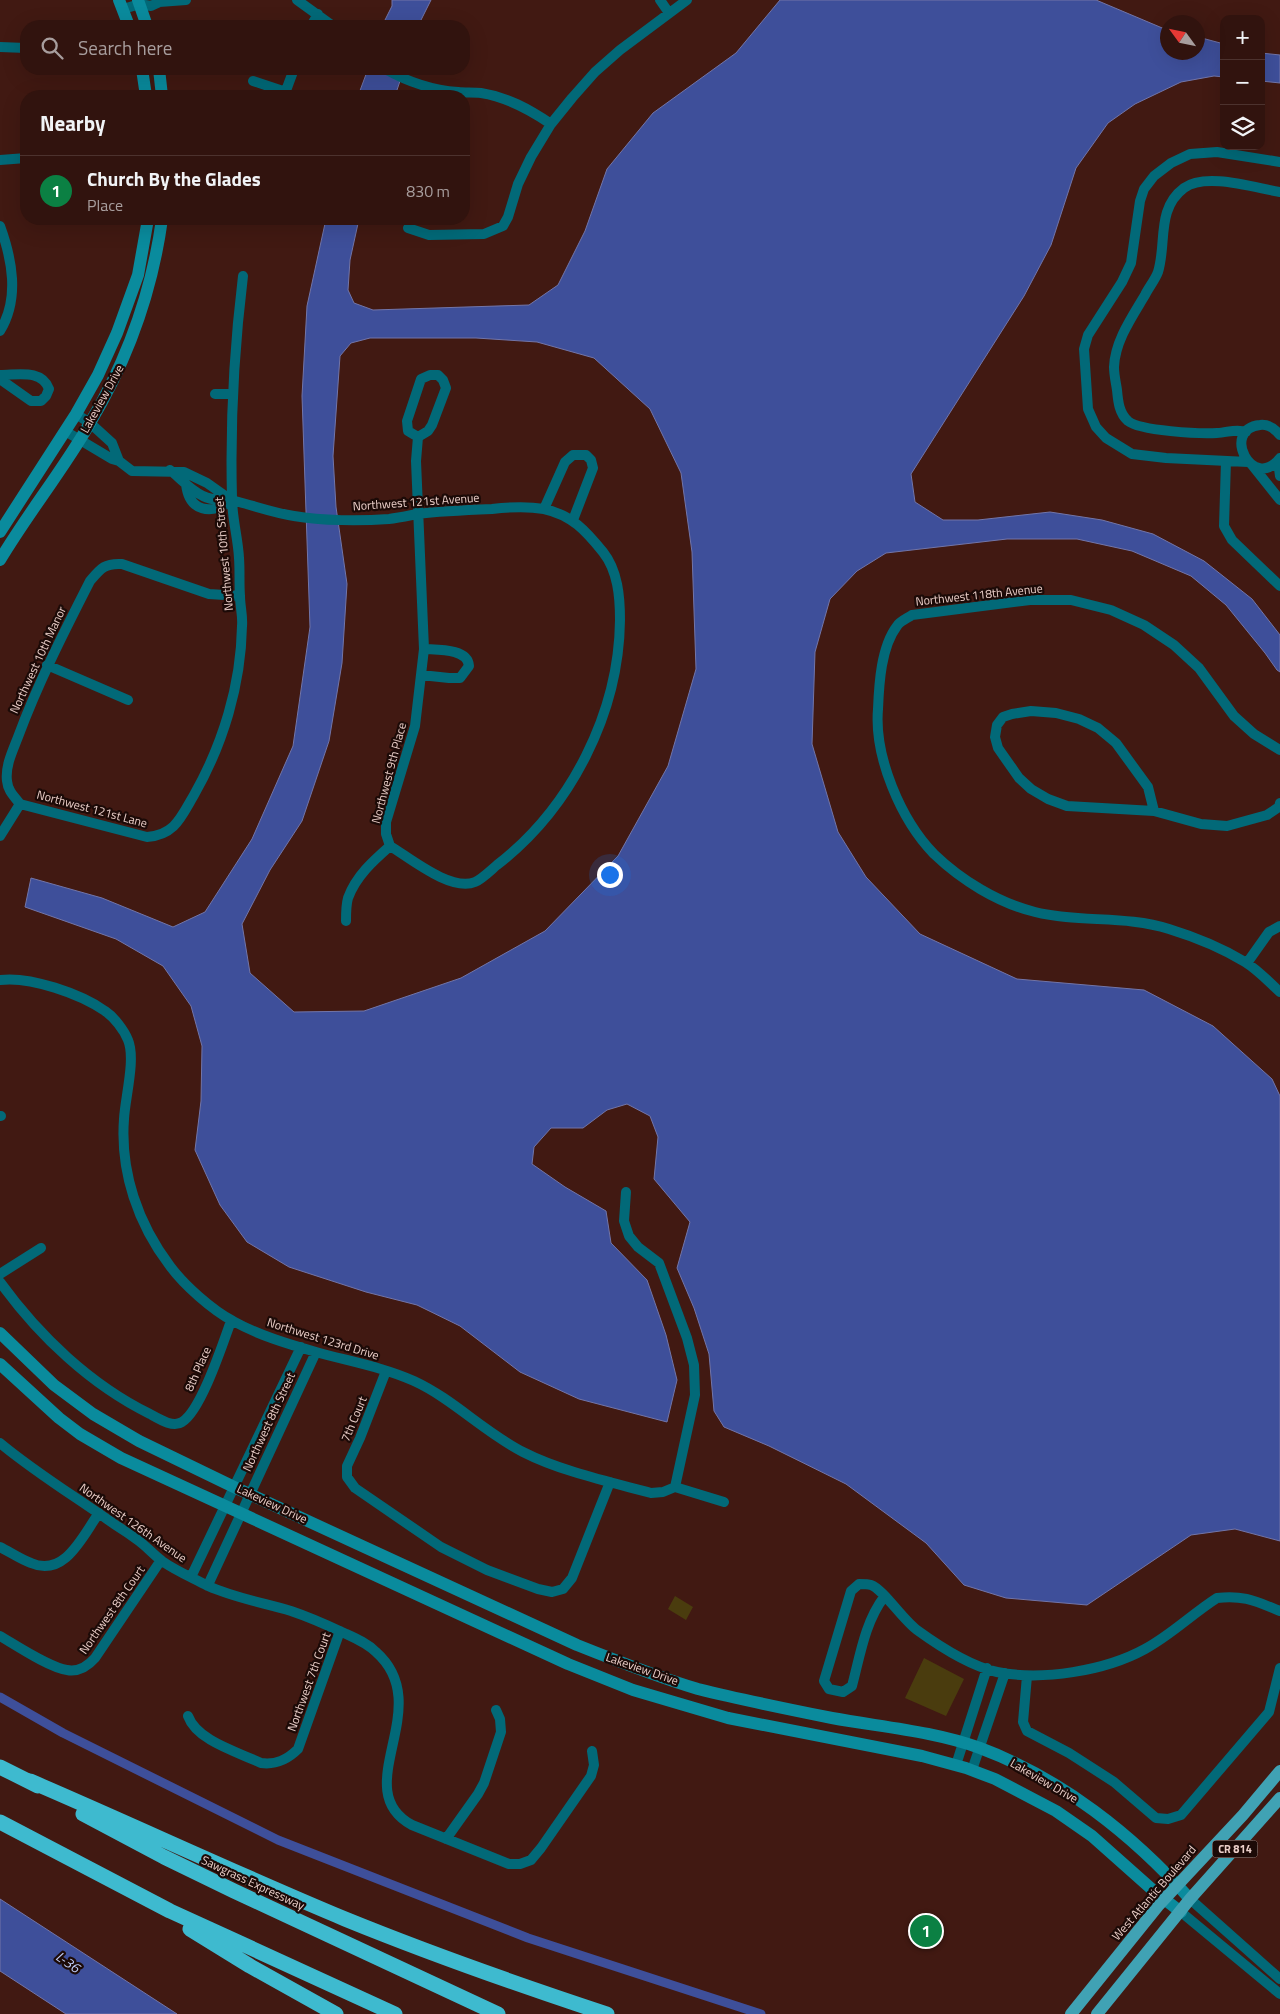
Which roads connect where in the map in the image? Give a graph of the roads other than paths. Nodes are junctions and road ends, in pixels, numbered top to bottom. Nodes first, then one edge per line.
1 (186, 0) edge
2 (297, 0) edge
3 (660, 0) edge
4 (687, 0) edge
5 (140, 1) edge
6 (161, 1) edge
7 (121, 5) edge
8 (669, 13) junction
9 (318, 14) junction
10 (127, 20) edge
11 (146, 20) edge
12 (315, 20) edge
13 (326, 20) edge
14 (0, 47) edge
15 (20, 48) edge
16 (143, 75) edge
17 (160, 75) edge
18 (292, 75) edge
19 (397, 75) edge
20 (253, 81) dead end
21 (145, 90) edge
22 (161, 90) edge
23 (275, 90) edge
24 (286, 90) edge
25 (442, 90) edge
26 (470, 92) edge
27 (551, 124) junction
28 (20, 158) edge
29 (0, 160) edge
30 (1280, 162) edge
31 (1280, 192) edge
32 (147, 225) edge
33 (161, 225) edge
34 (0, 226) edge
35 (408, 228) dead end
36 (243, 276) dead end
37 (0, 331) edge
38 (0, 375) edge
39 (0, 379) edge
40 (215, 394) dead end
41 (233, 394) junction
42 (76, 414) junction
43 (90, 423) junction
44 (65, 431) junction
45 (1278, 431) edge
46 (418, 437) junction
47 (79, 440) junction
48 (1243, 441) junction
49 (1279, 459) edge
50 (120, 461) junction
51 (1227, 461) junction
52 (1250, 464) junction
53 (170, 470) junction
54 (1280, 476) edge
55 (232, 500) junction
56 (1280, 500) edge
57 (544, 510) junction
58 (417, 514) junction
59 (573, 520) junction
60 (0, 532) edge
61 (0, 560) edge
62 (1280, 586) edge
63 (240, 596) junction
64 (424, 649) junction
65 (47, 665) junction
66 (421, 675) junction
67 (128, 700) dead end
68 (1280, 750) edge
69 (1280, 803) edge
70 (20, 804) junction
71 (1154, 811) junction
72 (0, 836) edge
73 (157, 836) joint
74 (390, 846) junction
75 (346, 921) dead end
76 (1280, 926) edge
77 (1247, 963) junction
78 (0, 980) edge
79 (1280, 992) edge
80 (626, 1192) dead end
81 (41, 1248) dead end
82 (0, 1274) edge
83 (0, 1282) edge
84 (231, 1320) junction
85 (0, 1333) edge
86 (300, 1347) junction
87 (316, 1352) junction
88 (0, 1364) edge
89 (386, 1371) junction
90 (0, 1443) edge
91 (610, 1482) junction
92 (675, 1486) junction
93 (234, 1487) junction
94 (250, 1494) junction
95 (724, 1502) dead end
96 (225, 1506) junction
97 (99, 1513) junction
98 (241, 1513) junction
99 (0, 1547) edge
100 (162, 1560) junction
101 (192, 1577) junction
102 (208, 1585) junction
103 (884, 1597) junction
104 (493, 1606) junction
105 (1280, 1612) edge
106 (483, 1625) junction
107 (340, 1631) junction
108 (0, 1636) edge
109 (987, 1668) junction
110 (1280, 1668) edge
111 (1005, 1673) junction
112 (1027, 1676) junction
113 (496, 1710) dead end
114 (188, 1716) dead end
115 (964, 1743) junction
116 (979, 1748) junction
117 (592, 1752) dead end
118 (956, 1765) junction
119 (0, 1766) edge
120 (972, 1770) junction
121 (1280, 1771) edge
122 (30, 1781) junction
123 (1280, 1798) edge
124 (0, 1822) edge
125 (446, 1839) junction
126 (1177, 1885) junction
127 (1164, 1899) junction
128 (1190, 1899) junction
129 (170, 1912) junction
130 (1181, 1912) junction
131 (1280, 1979) edge
132 (1280, 1994) edge
133 (336, 2014) edge
134 (395, 2014) edge
135 (498, 2014) edge
136 (608, 2014) edge
137 (1071, 2014) edge
138 (1096, 2014) edge

1 - 6 street
2 - 9 street
3 - 8 street
4 - 8 street
5 - 6 street
5 - 7 street
5 - 11 street
7 - 10 street
8 - 27 street
9 - 12 street
9 - 13 street
14 - 15 street
16 - 21 street
17 - 22 street
18 - 24 street
19 - 25 street
20 - 23 street
26 - 27 street
27 - 35 street
28 - 29 street
30 - 51 street
31 - 48 street
32 - 42 street, Lakeview Drive
33 - 43 street, Lakeview Drive
34 - 37 street
36 - 41 street, Northwest 10th Street
38 - 39 street
40 - 41 street
41 - 55 street, Northwest 10th Street
42 - 43 street
42 - 44 street, Lakeview Drive
43 - 47 street, Lakeview Drive
43 - 50 street
44 - 47 street, Northwest 121st Avenue
44 - 60 street, Lakeview Drive
45 - 48 street
46 - 46 street
46 - 58 street, Northwest 9th Place
47 - 50 street, Northwest 121st Avenue
47 - 61 street, Lakeview Drive
48 - 51 street
48 - 52 street
49 - 52 street
49 - 54 street
50 - 53 street, Northwest 121st Avenue
51 - 52 street
51 - 62 street
52 - 56 street
53 - 55 street, Northwest 121st Avenue
53 - 55 street
55 - 58 street, Northwest 121st Avenue
55 - 63 street, Northwest 10th Street
57 - 58 street, Northwest 121st Avenue
57 - 59 street, Northwest 121st Avenue
57 - 59 street
58 - 64 street, Northwest 9th Place
59 - 74 street
63 - 65 street, Northwest 10th Manor
63 - 73 street, Northwest 10th Street
64 - 66 street, Northwest 9th Place
64 - 66 street
65 - 67 street
65 - 70 street, Northwest 10th Manor
66 - 74 street, Northwest 9th Place
68 - 77 street, Northwest 118th Avenue
69 - 71 street
70 - 72 street
70 - 73 street, Northwest 121st Lane
71 - 71 street
74 - 75 street
76 - 77 street
77 - 79 street
78 - 84 street, Northwest 123rd Drive
80 - 92 street
81 - 82 street
83 - 84 street, 8th Place
84 - 86 street, Northwest 123rd Drive
85 - 93 street, Lakeview Drive
86 - 87 street, Northwest 123rd Drive
86 - 93 street, Northwest 8th Street
87 - 89 street, Northwest 123rd Drive
87 - 94 street, Northwest 8th Street
88 - 96 street, Lakeview Drive
89 - 91 street, Northwest 123rd Drive
89 - 91 street, 7th Court
90 - 97 street, Northwest 126th Avenue
91 - 92 street, Northwest 123rd Drive
92 - 95 street
93 - 94 street, Lakeview Drive
93 - 96 street, Northwest 8th Street
94 - 98 street, Northwest 8th Street
94 - 104 street, Lakeview Drive
96 - 98 street, Lakeview Drive
96 - 101 street, Northwest 8th Street
97 - 99 street
97 - 100 street, Northwest 126th Avenue
98 - 102 street, Northwest 8th Street
98 - 106 street, Lakeview Drive
100 - 101 street, Northwest 126th Avenue
100 - 108 street, Northwest 8th Court
101 - 102 street, Northwest 126th Avenue
102 - 107 street, Northwest 126th Avenue
103 - 103 street
103 - 109 street
104 - 106 street
104 - 115 street, Lakeview Drive
105 - 112 street
106 - 118 street, Lakeview Drive
107 - 114 street, Northwest 7th Court
107 - 125 street, Northwest 126th Avenue
109 - 111 street
109 - 115 street
110 - 112 street
111 - 112 street
111 - 116 street
113 - 125 street
115 - 116 street, Lakeview Drive
115 - 118 street
116 - 120 street
116 - 126 street, Lakeview Drive
117 - 125 street
118 - 120 street, Lakeview Drive
119 - 122 highway, Sawgrass Expressway
120 - 127 street, Lakeview Drive
121 - 126 main road, West Atlantic Boulevard / CR 814
122 - 135 highway, Sawgrass Expressway
122 - 136 highway
123 - 128 main road, CR 814
124 - 129 highway
126 - 127 main road, West Atlantic Boulevard / CR 814
126 - 128 street, Lakeview Drive
127 - 130 street, Lakeview Drive
127 - 137 main road, West Atlantic Boulevard / CR 814
128 - 130 main road, CR 814
128 - 131 street, Lakeview Drive
129 - 133 highway
129 - 134 highway
130 - 132 street, Lakeview Drive
130 - 138 main road, CR 814

